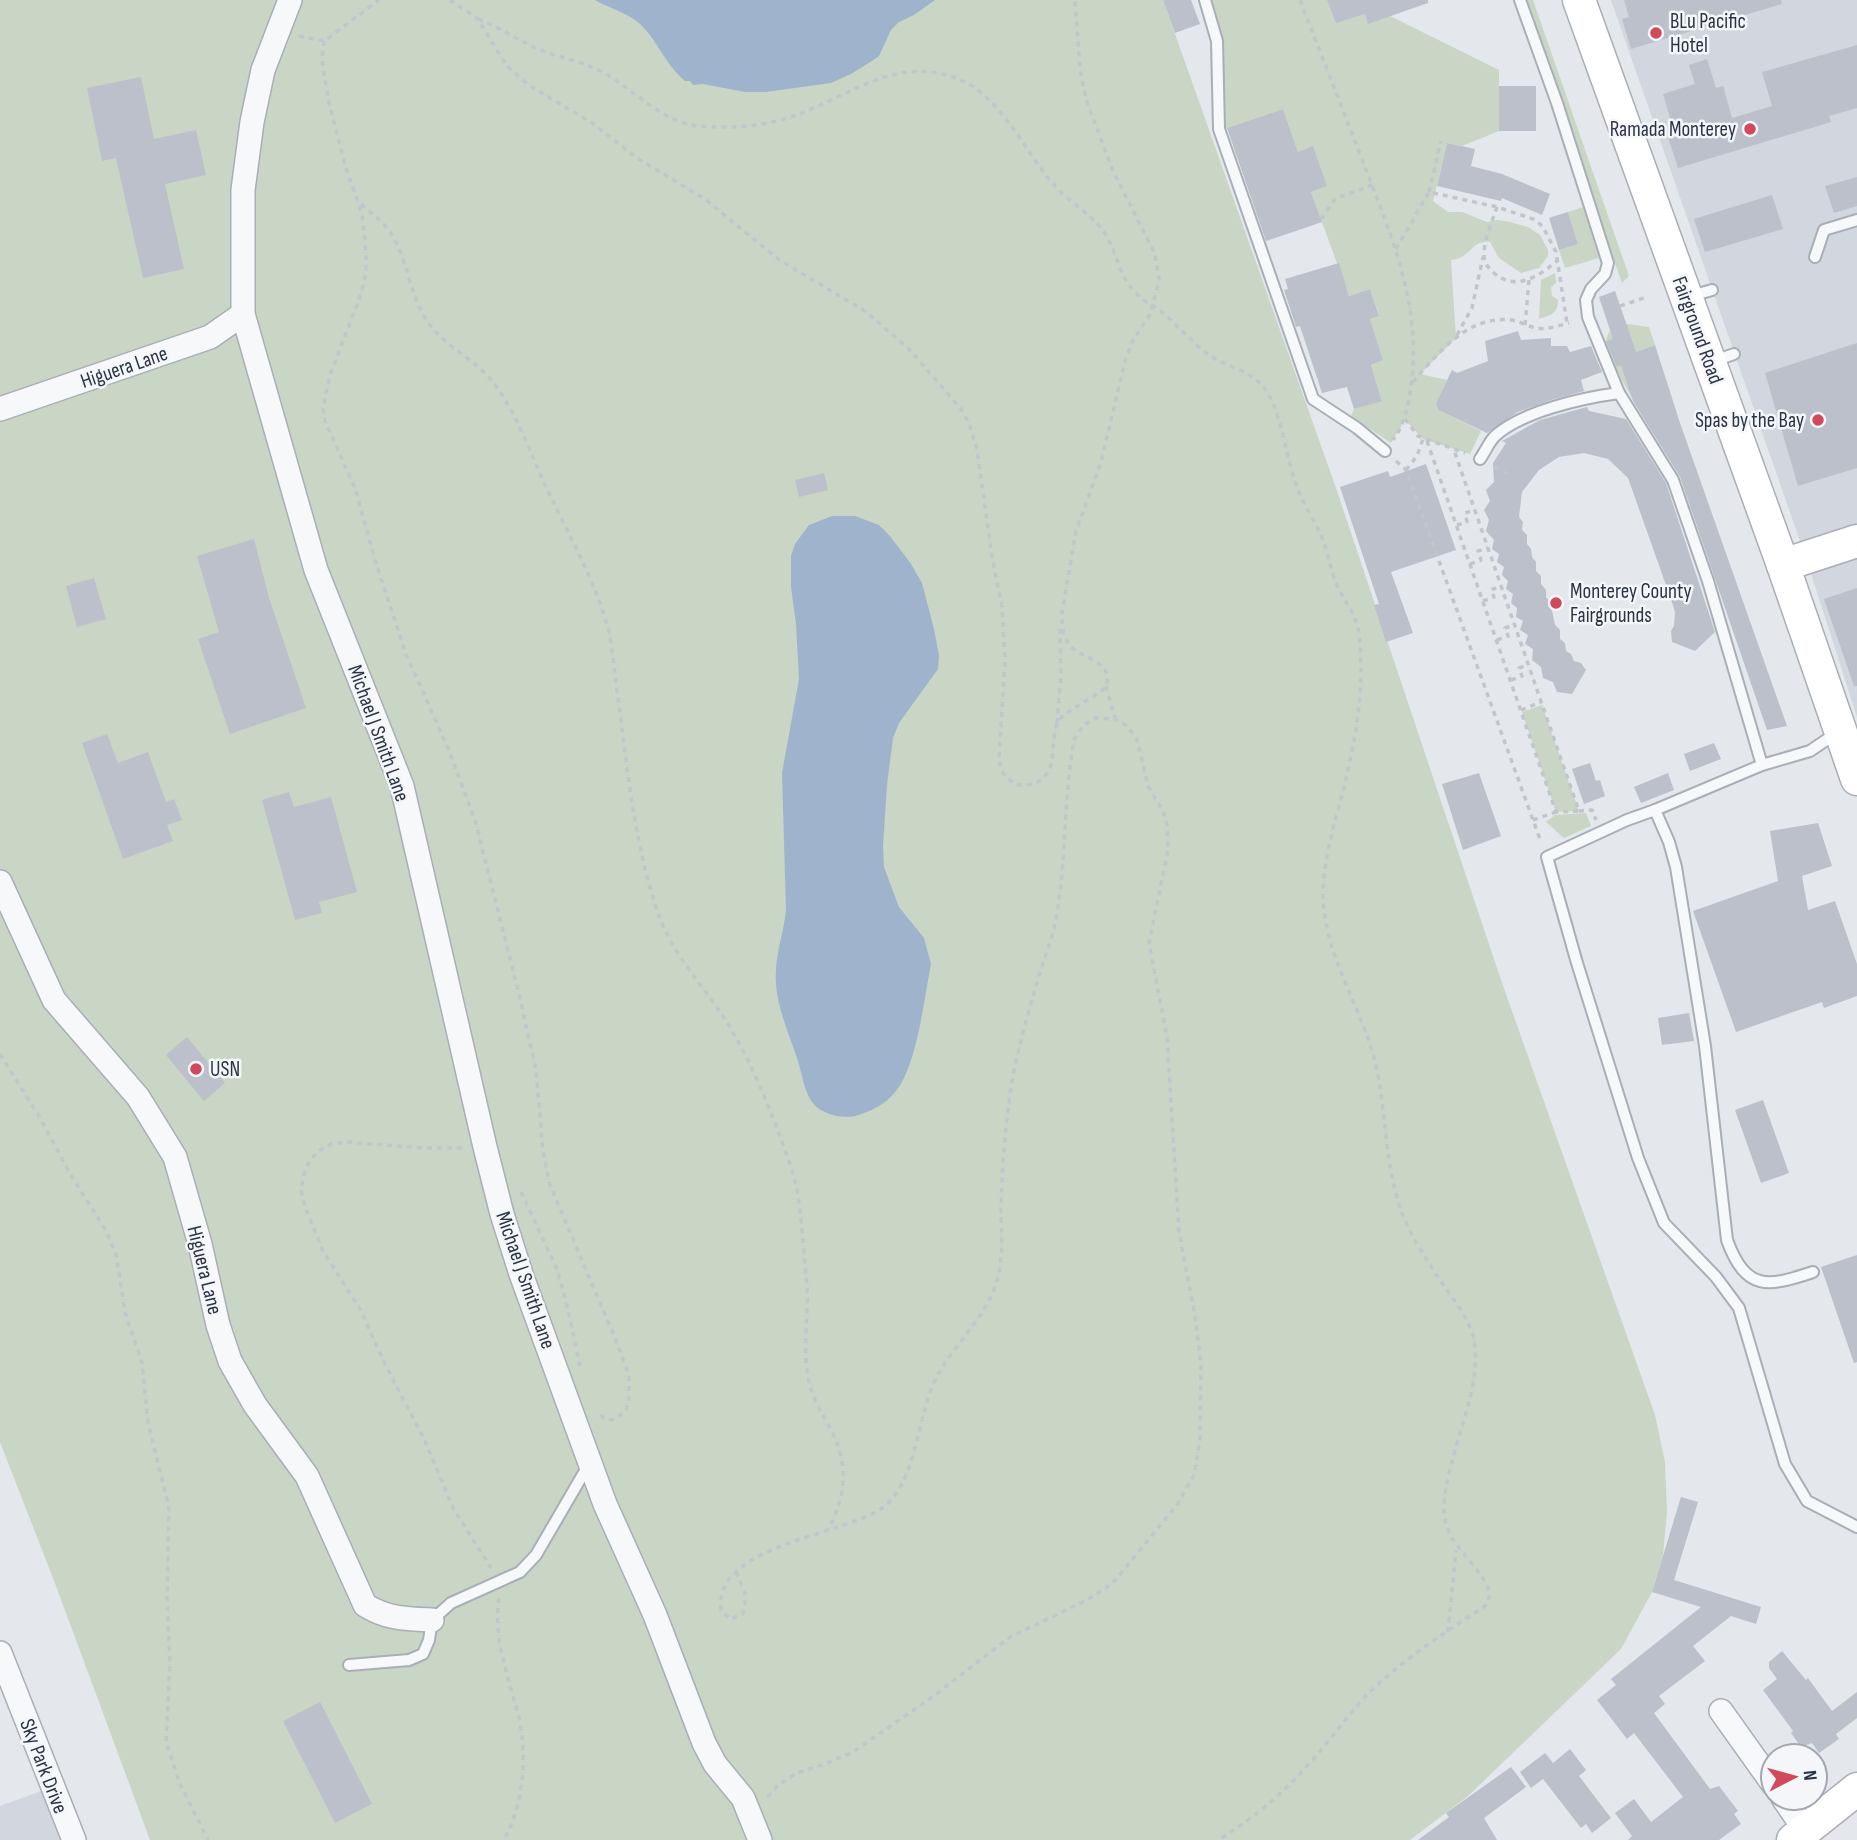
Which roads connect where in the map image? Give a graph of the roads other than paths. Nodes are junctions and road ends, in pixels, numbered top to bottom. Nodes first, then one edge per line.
1 (290, 0) edge
2 (1205, 0) edge
3 (1520, 0) edge
4 (1579, 0) edge
5 (1857, 220) edge
6 (1815, 257) dead end
7 (243, 314) junction
8 (1619, 393) junction
9 (0, 409) edge
10 (1385, 451) road end
11 (1475, 457) road end
12 (1857, 541) edge
13 (1783, 565) junction
14 (1840, 731) junction
15 (1762, 765) junction
16 (1857, 779) edge
17 (1655, 810) junction
18 (0, 882) edge
19 (1814, 1272) dead end
20 (590, 1463) junction
21 (1857, 1527) edge
22 (432, 1620) junction
23 (0, 1653) edge
24 (349, 1665) dead end
25 (1721, 1712) dead end
26 (1759, 1765) edge
27 (1857, 1789) edge
28 (1789, 1812) edge
29 (756, 1830) edge
30 (1799, 1835) edge
31 (74, 1840) edge

1 - 7 street, Michael J Smith Lane
2 - 10 lane
3 - 8 lane
4 - 13 street, Fairground Road
5 - 6 lane
7 - 9 street, Higuera Lane
7 - 20 street, Michael J Smith Lane
8 - 11 lane
8 - 15 lane
12 - 13 street
13 - 14 street, Fairground Road
14 - 15 lane
14 - 16 street, Fairground Road
15 - 17 lane
17 - 19 lane
17 - 21 lane
18 - 22 street, Higuera Lane
20 - 22 lane
20 - 29 street, Michael J Smith Lane
22 - 24 lane
23 - 31 street, Sky Park Drive
25 - 26 street
27 - 30 street
28 - 30 street

